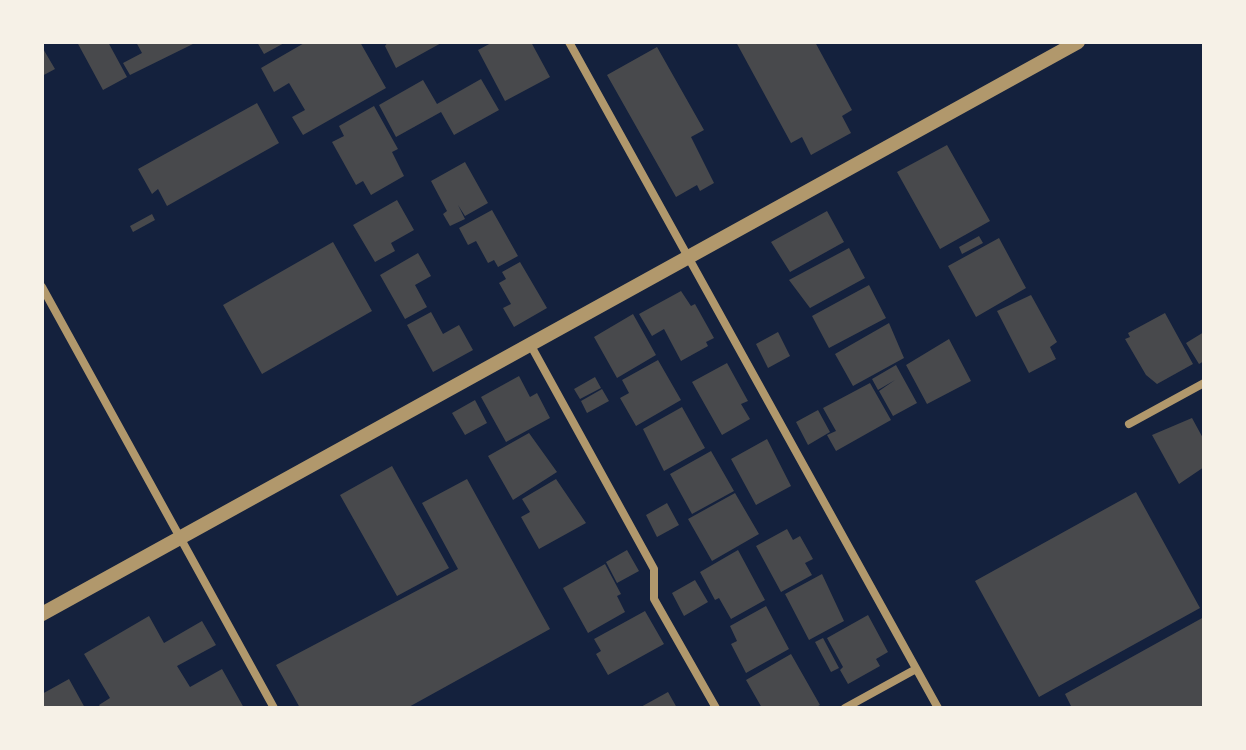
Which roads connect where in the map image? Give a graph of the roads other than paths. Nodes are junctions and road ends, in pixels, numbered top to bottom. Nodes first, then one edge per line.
1 (569, 42) edge
2 (1078, 42) edge
3 (687, 257) junction
4 (42, 287) edge
5 (530, 344) junction
6 (1204, 383) edge
7 (1129, 424) dead end
8 (180, 537) junction
9 (42, 614) edge
10 (916, 669) junction
11 (274, 708) edge
12 (716, 708) edge
13 (845, 708) edge
14 (938, 708) edge

1 - 3 street
2 - 3 street
3 - 5 street
3 - 10 street
4 - 8 street
5 - 8 street
5 - 12 street
6 - 7 street
8 - 9 street
8 - 11 street
10 - 13 street
10 - 14 street

